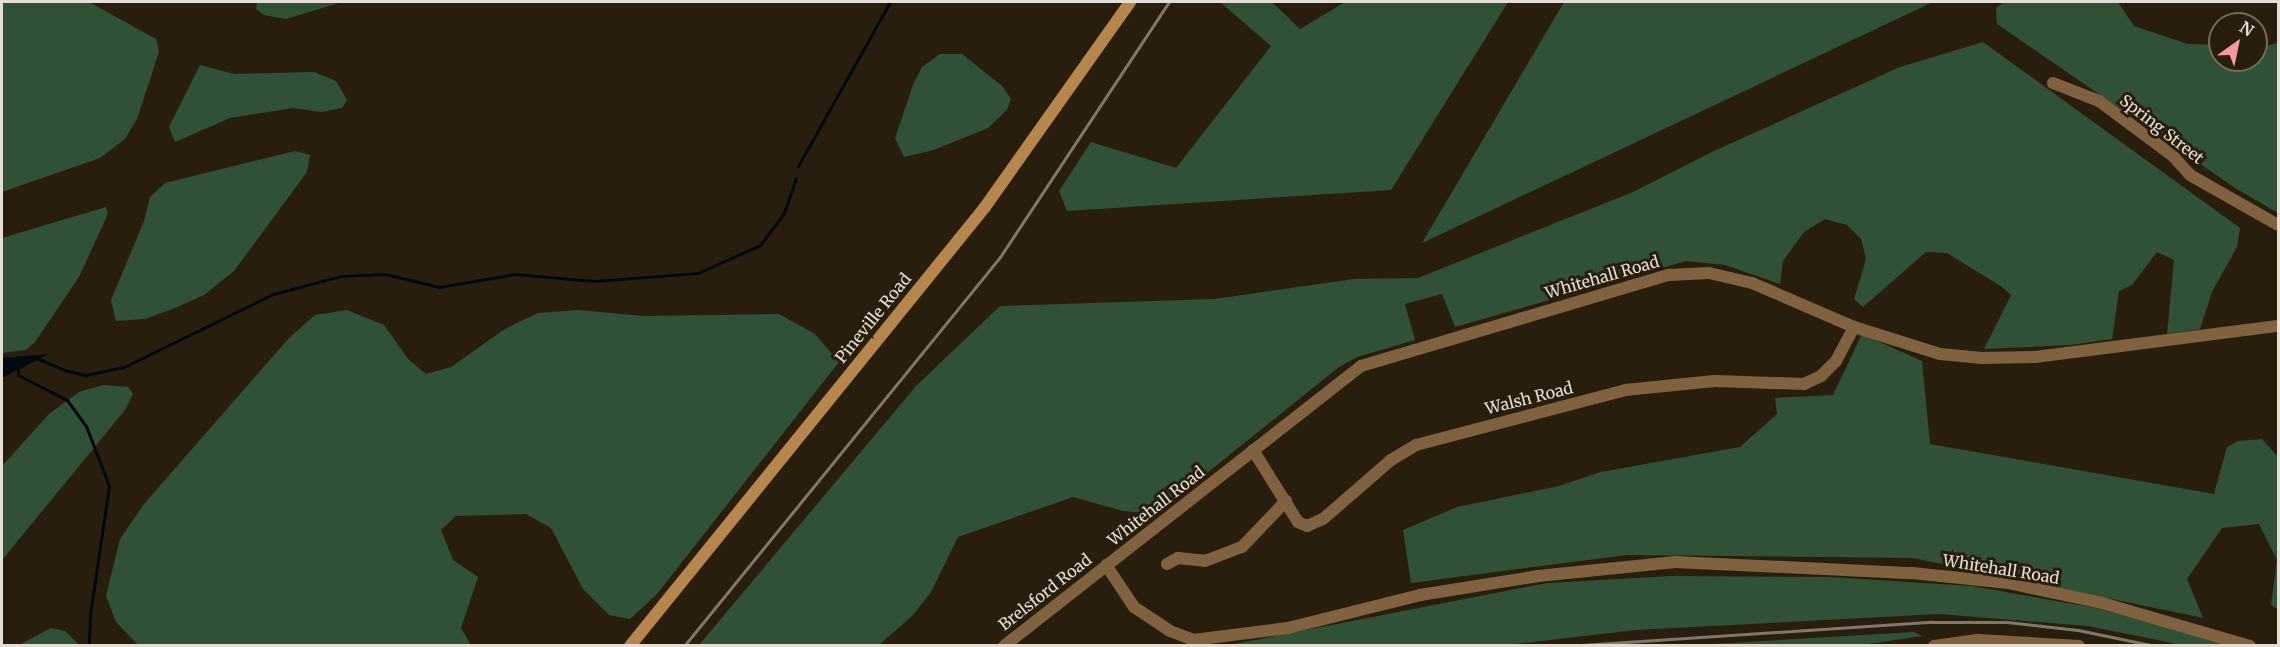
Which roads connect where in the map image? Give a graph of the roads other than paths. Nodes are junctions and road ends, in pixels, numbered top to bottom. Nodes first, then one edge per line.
1 (1130, 2) edge
2 (2053, 83) dead end
3 (2278, 225) edge
4 (2278, 326) edge
5 (1854, 327) junction
6 (1253, 450) junction
7 (1286, 501) junction
8 (1167, 564) dead end
9 (1106, 566) junction
10 (630, 645) edge
11 (1004, 645) edge
12 (1934, 645) edge
13 (2079, 645) edge
14 (2250, 645) edge

1 - 10 main road, Pineville Road
2 - 3 street, Spring Street
4 - 5 street, Whitehall Road
5 - 6 street, Whitehall Road
5 - 7 street, Walsh Road
6 - 7 street, Walsh Road
6 - 9 street, Whitehall Road
7 - 8 street
9 - 11 street, Brelsford Road
9 - 14 street, Whitehall Road
12 - 13 street

